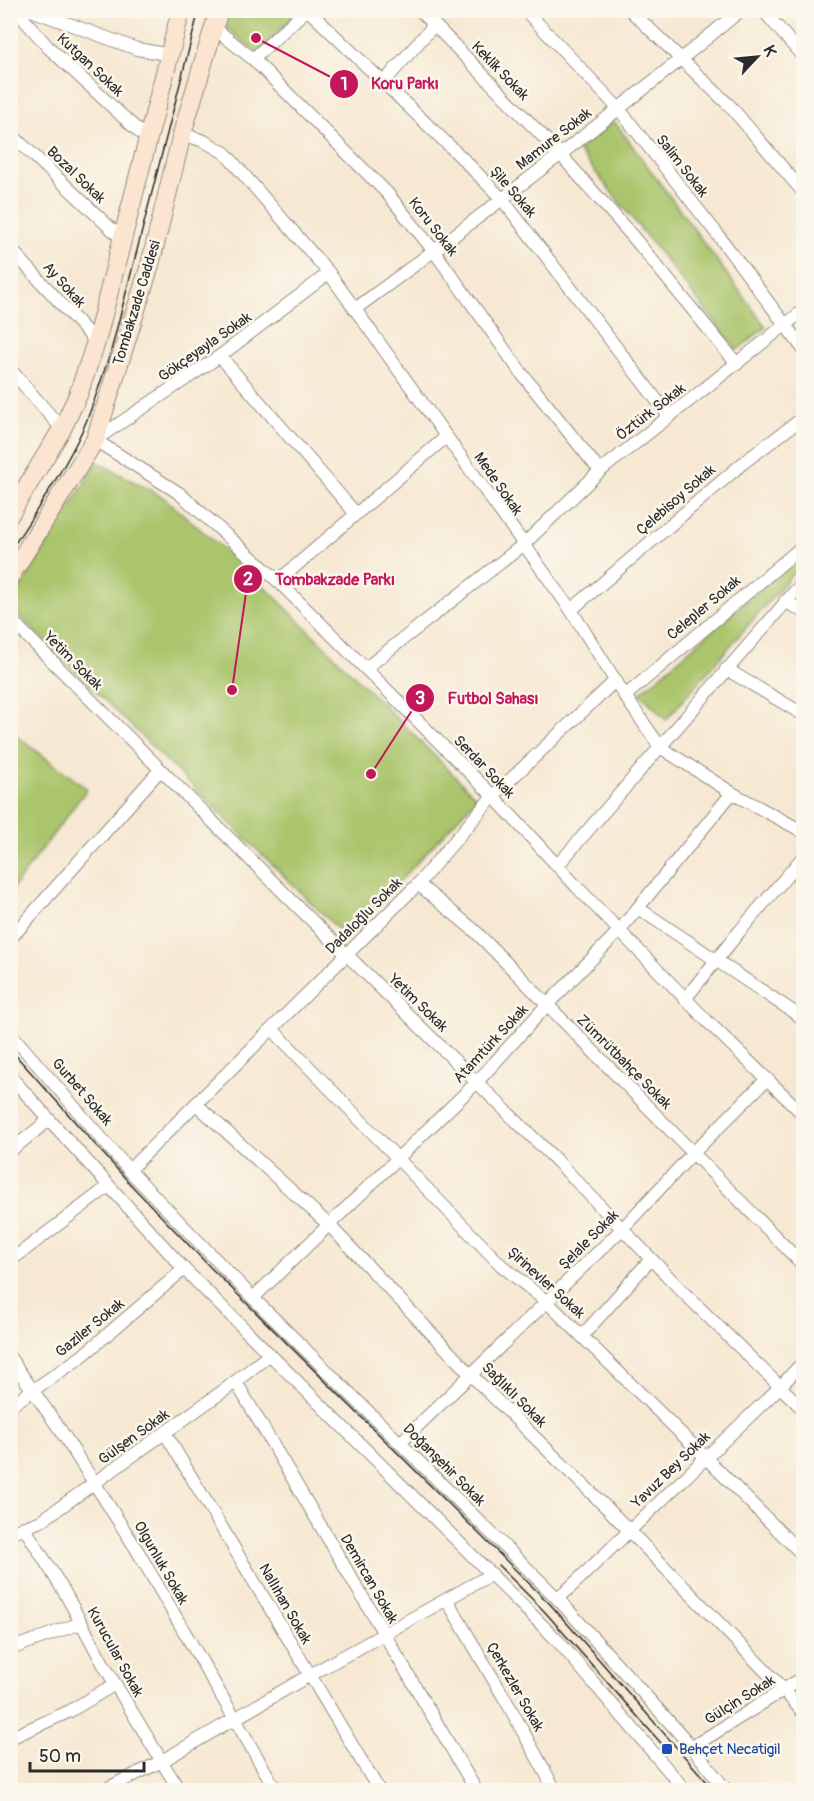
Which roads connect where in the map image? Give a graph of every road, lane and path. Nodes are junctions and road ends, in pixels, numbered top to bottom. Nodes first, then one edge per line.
1 (16, 10) edge
2 (31, 10) edge
3 (181, 10) edge
4 (307, 10) edge
5 (420, 10) edge
6 (525, 10) edge
7 (630, 10) edge
8 (763, 10) edge
9 (740, 11) edge
10 (216, 19) edge
11 (434, 25) junction
12 (171, 55) junction
13 (804, 58) edge
14 (254, 59) junction
15 (682, 59) junction
16 (383, 83) junction
17 (618, 109) junction
18 (10, 132) edge
19 (182, 134) junction
20 (147, 139) junction
21 (560, 154) junction
22 (804, 193) edge
23 (502, 199) junction
24 (122, 239) junction
25 (10, 248) edge
26 (434, 251) junction
27 (329, 273) junction
28 (355, 309) junction
29 (804, 310) edge
30 (785, 325) junction
31 (96, 342) junction
32 (804, 350) edge
33 (220, 356) junction
34 (737, 364) junction
35 (10, 369) edge
36 (669, 416) junction
37 (804, 417) edge
38 (62, 429) junction
39 (446, 437) junction
40 (95, 440) junction
41 (600, 471) junction
42 (12, 509) edge
43 (357, 514) junction
44 (523, 545) junction
45 (804, 545) edge
46 (10, 576) edge
47 (278, 581) junction
48 (804, 581) edge
49 (785, 601) junction
50 (572, 610) junction
51 (804, 612) edge
52 (10, 619) edge
53 (366, 668) junction
54 (726, 669) junction
55 (616, 680) junction
56 (625, 696) junction
57 (804, 715) edge
58 (660, 747) junction
59 (160, 770) junction
60 (732, 793) junction
61 (493, 796) junction
62 (804, 832) edge
63 (804, 856) edge
64 (557, 866) junction
65 (418, 884) junction
66 (638, 908) junction
67 (619, 931) junction
68 (10, 939) edge
69 (347, 954) junction
70 (716, 960) junction
71 (685, 999) junction
72 (547, 1005) junction
73 (804, 1019) edge
74 (272, 1029) junction
75 (10, 1033) edge
76 (10, 1076) edge
77 (767, 1079) junction
78 (477, 1082) junction
79 (196, 1104) junction
80 (804, 1115) edge
81 (49, 1120) junction
82 (10, 1151) edge
83 (693, 1153) junction
84 (398, 1159) junction
85 (129, 1170) junction
86 (109, 1186) junction
87 (329, 1225) junction
88 (622, 1229) junction
89 (651, 1259) junction
90 (10, 1261) edge
91 (804, 1266) edge
92 (184, 1269) junction
93 (253, 1298) junction
94 (547, 1302) junction
95 (582, 1336) junction
96 (269, 1355) junction
97 (10, 1358) edge
98 (804, 1361) edge
99 (471, 1375) junction
100 (236, 1382) junction
101 (780, 1387) junction
102 (34, 1390) junction
103 (10, 1406) edge
104 (804, 1410) edge
105 (165, 1433) junction
106 (400, 1443) junction
107 (706, 1458) junction
108 (95, 1484) junction
109 (24, 1527) junction
110 (629, 1531) junction
111 (10, 1533) edge
112 (804, 1556) edge
113 (492, 1574) junction
114 (558, 1599) junction
115 (447, 1600) junction
116 (81, 1623) junction
117 (383, 1634) junction
118 (10, 1649) edge
119 (310, 1675) junction
120 (804, 1677) edge
121 (115, 1684) junction
122 (784, 1690) junction
123 (804, 1714) edge
124 (233, 1720) junction
125 (10, 1738) edge
126 (692, 1747) junction
127 (162, 1761) junction
128 (104, 1791) edge
129 (179, 1791) edge
130 (276, 1791) edge
131 (379, 1791) edge
132 (476, 1791) edge
133 (555, 1791) edge
134 (684, 1791) edge
135 (726, 1791) edge

1 - 20 street, Kutgan Sokak
2 - 12 street
3 - 12 main road, Tombakzade Caddesi
4 - 14 street
4 - 16 street, Şile Sokak
5 - 11 street, Keklik Sokak
6 - 17 street, Salim Sokak
7 - 15 street
8 - 13 street
9 - 15 street, Mamure Sokak
10 - 14 street, Koru Sokak
10 - 19 main road, Tombakzade Caddesi
11 - 16 street
11 - 21 street, Keklik Sokak
12 - 20 main road, Tombakzade Caddesi
14 - 26 street, Koru Sokak
15 - 17 street, Mamure Sokak
15 - 22 street
16 - 23 street, Şile Sokak
17 - 21 street, Mamure Sokak
17 - 30 street, Salim Sokak
18 - 24 street, Bozal Sokak
19 - 27 street, Mede Sokak
19 - 40 main road, Tombakzade Caddesi
20 - 24 main road, Tombakzade Caddesi
21 - 23 street, Mamure Sokak
21 - 34 street, Keklik Sokak
23 - 26 street, Mamure Sokak
23 - 36 street, Şile Sokak
24 - 31 main road, Tombakzade Caddesi
25 - 31 street, Ay Sokak
26 - 28 street, Mamure Sokak
26 - 41 street, Koru Sokak
27 - 28 street, Mede Sokak
27 - 33 street, Gökçeyayla Sokak
28 - 39 street, Mede Sokak
29 - 30 street, Öztürk Sokak
30 - 32 street, Salim Sokak
30 - 34 street, Öztürk Sokak
31 - 38 main road, Tombakzade Caddesi
33 - 40 street, Gökçeyayla Sokak
33 - 43 street
34 - 36 street, Öztürk Sokak
35 - 38 street
36 - 41 street, Öztürk Sokak
37 - 50 street, Çelebisoy Sokak
38 - 42 main road, Tombakzade Caddesi
39 - 43 street
39 - 44 street, Mede Sokak
40 - 46 main road, Tombakzade Caddesi
40 - 47 street, Serdar Sokak
41 - 44 street, Öztürk Sokak
43 - 47 street
44 - 50 street, Mede Sokak
44 - 53 street, Öztürk Sokak
45 - 56 street, Celepler Sokak
47 - 53 street, Serdar Sokak
48 - 49 street
49 - 51 street
49 - 54 street
50 - 55 street, Mede Sokak
52 - 59 street, Yetim Sokak
53 - 61 street, Serdar Sokak
54 - 57 street
54 - 58 street
55 - 56 street, Mede Sokak
55 - 61 street, Dadaloğlu Sokak
56 - 58 street, Mede Sokak
58 - 60 street, Mede Sokak
58 - 64 street
59 - 68 street
59 - 69 street, Yetim Sokak
60 - 62 street, Mede Sokak
60 - 66 street, Atamtürk Sokak
61 - 64 street, Serdar Sokak
61 - 65 street, Dadaloğlu Sokak
63 - 70 street
64 - 67 street, Serdar Sokak
65 - 69 street, Dadaloğlu Sokak
65 - 72 street, Zümrütbahçe Sokak
66 - 67 street, Atamtürk Sokak
66 - 70 street
67 - 71 street, Serdar Sokak
67 - 72 street, Atamtürk Sokak
69 - 74 street, Dadaloğlu Sokak
69 - 78 street, Yetim Sokak
70 - 71 street
70 - 73 street
71 - 77 street, Serdar Sokak
72 - 78 street, Atamtürk Sokak
72 - 83 street, Zümrütbahçe Sokak
74 - 79 street, Dadaloğlu Sokak
74 - 84 street, Şirinevler Sokak
75 - 85 street, Gurbet Sokak
76 - 81 street
77 - 80 street, Serdar Sokak
77 - 83 street, Şelale Sokak
78 - 84 street, Atamtürk Sokak
78 - 88 street, Yetim Sokak
79 - 85 street, Dadaloğlu Sokak
79 - 87 street, Sağlıklı Sokak
81 - 82 street
81 - 86 street
83 - 88 street, Şelale Sokak
83 - 91 street, Zümrütbahçe Sokak
84 - 87 street, Atamtürk Sokak
84 - 94 street, Şirinevler Sokak
85 - 93 street, Doğanşehir Sokak
86 - 90 street
86 - 92 street
87 - 93 street, Atamtürk Sokak
87 - 99 street, Sağlıklı Sokak
88 - 89 street, Yetim Sokak
88 - 94 street, Şelale Sokak
89 - 95 street
89 - 101 street, Yetim Sokak
92 - 96 street
92 - 102 street, Gaziler Sokak
93 - 106 street, Doğanşehir Sokak
94 - 95 street, Şirinevler Sokak
94 - 99 street, Şelale Sokak
95 - 107 street, Şirinevler Sokak
96 - 100 street, Gülşen Sokak
96 - 113 street
97 - 102 street, Olgunluk Sokak
98 - 101 street, Yavuz Bey Sokak
99 - 106 street, Şelale Sokak
99 - 110 street, Sağlıklı Sokak
100 - 105 street, Gülşen Sokak
100 - 117 street, Demircan Sokak
101 - 104 street, Yetim Sokak
101 - 107 street, Yavuz Bey Sokak
102 - 103 street, Gaziler Sokak
102 - 108 street, Olgunluk Sokak
105 - 108 street, Gülşen Sokak
105 - 119 street, Nallıhan Sokak
106 - 114 street, Doğanşehir Sokak
107 - 110 street, Yavuz Bey Sokak
107 - 112 street, Şirinevler Sokak
108 - 109 street, Gülşen Sokak
108 - 124 street, Olgunluk Sokak
109 - 111 street, Gülşen Sokak
109 - 116 street, Kurucular Sokak
110 - 114 street, Yavuz Bey Sokak
110 - 122 street, Sağlıklı Sokak
113 - 115 street
113 - 134 street
114 - 126 street, Doğanşehir Sokak
115 - 117 street
115 - 133 street, Çerkezler Sokak
116 - 118 street
116 - 121 street, Kurucular Sokak
117 - 119 street
117 - 132 street, Demircan Sokak
119 - 124 street
119 - 131 street, Nallıhan Sokak
120 - 122 street, Gülçin Sokak
121 - 125 street
121 - 127 street, Kurucular Sokak
122 - 123 street, Sağlıklı Sokak
122 - 126 street, Gülçin Sokak
124 - 127 street
124 - 130 street, Olgunluk Sokak
126 - 135 street, Doğanşehir Sokak
127 - 128 street
127 - 129 street, Kurucular Sokak

